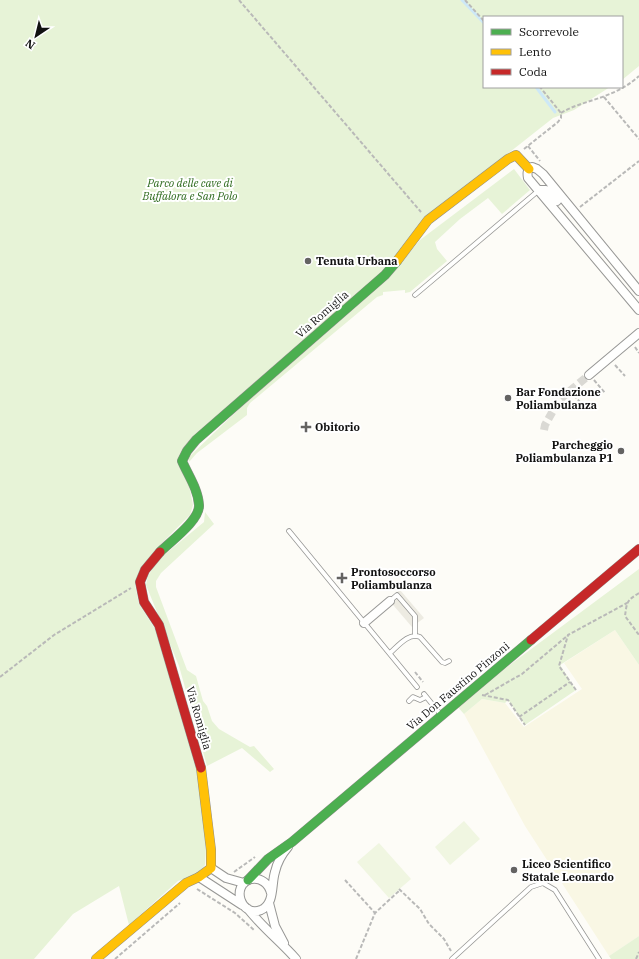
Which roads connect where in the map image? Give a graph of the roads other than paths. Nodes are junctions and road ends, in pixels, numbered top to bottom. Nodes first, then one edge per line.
1 (529, 169) junction
2 (539, 190) junction
3 (569, 206) junction
4 (629, 279) junction
5 (614, 281) junction
6 (639, 291) edge
7 (414, 295) dead end
8 (639, 310) edge
9 (639, 333) edge
10 (589, 375) tunnel mouth
11 (289, 531) dead end
12 (639, 549) edge
13 (390, 601) joint
14 (364, 623) junction
15 (415, 635) junction
16 (390, 653) junction
17 (450, 661) dead end
18 (417, 686) dead end
19 (409, 700) dead end
20 (441, 715) junction
21 (292, 842) junction
22 (211, 868) junction
23 (199, 878) junction
24 (246, 882) junction
25 (271, 893) junction
26 (269, 903) junction
27 (245, 907) junction
28 (286, 948) junction
29 (454, 957) edge
30 (96, 959) edge
31 (296, 959) edge
32 (599, 959) edge

1 - 2 street
1 - 3 street
1 - 22 street, Via Romiglia
2 - 3 street
2 - 5 street
2 - 7 lane
3 - 4 street
4 - 5 street
4 - 6 street
5 - 8 street
9 - 10 street
11 - 14 lane
12 - 20 street, Via Don Faustino Pinzoni
13 - 14 street
13 - 15 lane
14 - 16 lane
15 - 16 lane
15 - 17 lane
16 - 18 lane
19 - 20 lane
20 - 21 street, Via Don Faustino Pinzoni
21 - 24 street, Via Don Faustino Pinzoni
21 - 25 street, Via Don Faustino Pinzoni
22 - 23 street
22 - 24 street
23 - 27 street
23 - 30 street
24 - 25 street
24 - 27 street
25 - 26 street
26 - 27 street
26 - 28 street
27 - 28 street
28 - 31 street
29 - 32 lane

